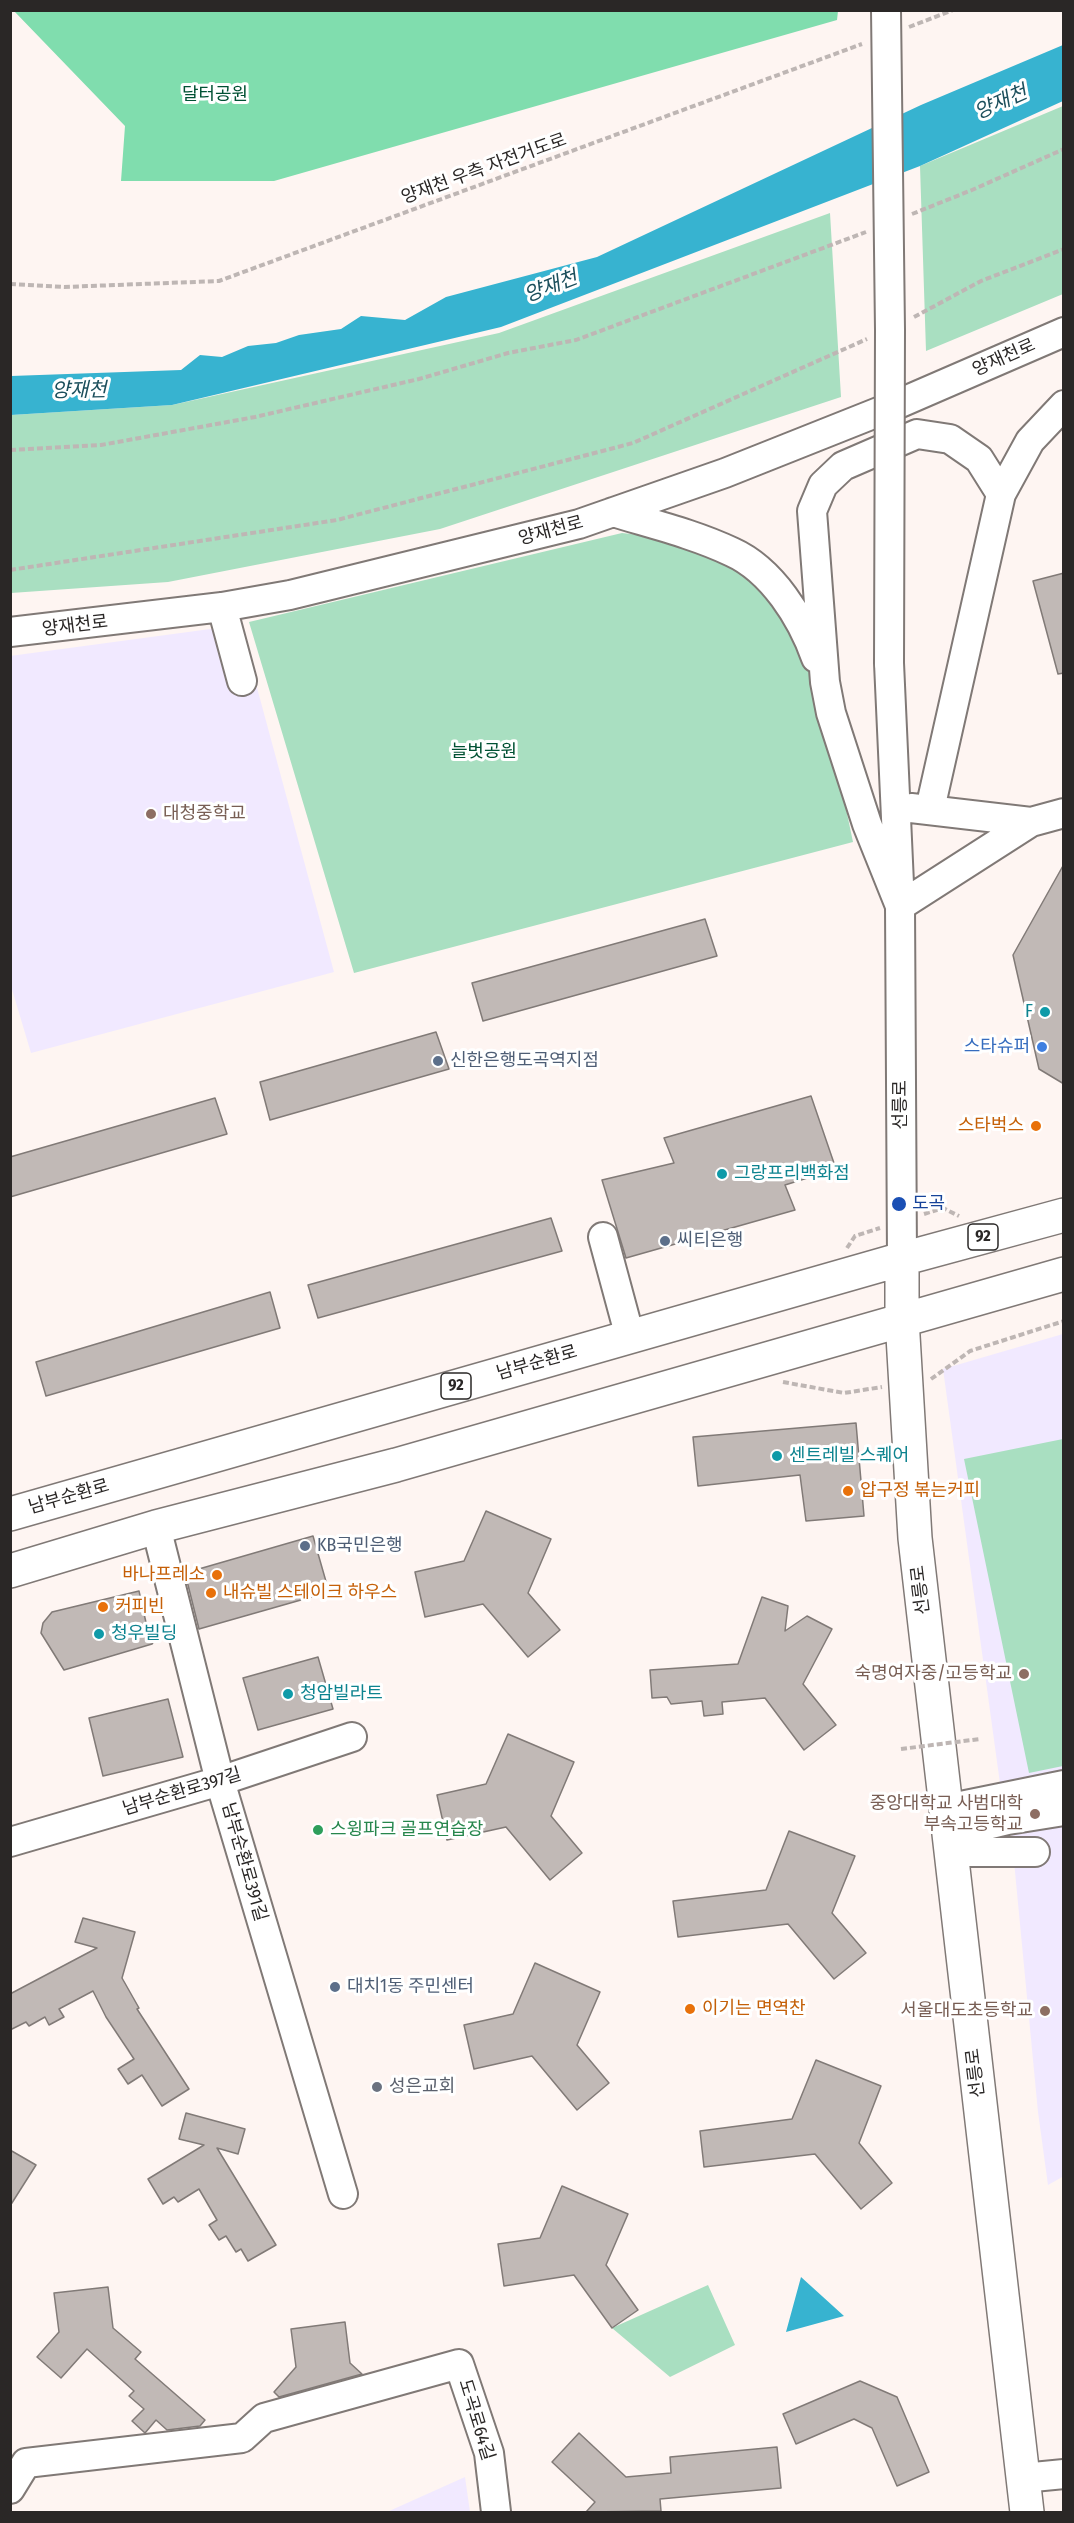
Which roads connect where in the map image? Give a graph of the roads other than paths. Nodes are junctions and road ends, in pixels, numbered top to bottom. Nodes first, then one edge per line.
1 (896, 19) edge
2 (1064, 332) edge
3 (1064, 405) edge
4 (1001, 494) junction
5 (613, 512) junction
6 (222, 607) junction
7 (10, 632) edge
8 (242, 681) dead end
9 (825, 682) junction
10 (895, 807) junction
11 (930, 809) junction
12 (1064, 813) edge
13 (1030, 822) junction
14 (900, 906) junction
15 (1064, 1215) edge
16 (603, 1237) dead end
17 (902, 1259) junction
18 (1064, 1274) edge
19 (902, 1318) junction
20 (630, 1336) junction
21 (10, 1514) edge
22 (156, 1527) junction
23 (10, 1571) edge
24 (352, 1737) dead end
25 (220, 1781) junction
26 (1064, 1785) edge
27 (1064, 1811) edge
28 (949, 1832) junction
29 (10, 1842) edge
30 (1035, 1852) dead end
31 (344, 2194) dead end
32 (1064, 2474) edge
33 (1023, 2478) junction
34 (10, 2489) edge
35 (496, 2512) edge
36 (1027, 2512) edge

1 - 10 street, 선릉로, bridge
2 - 5 street, 양재천로
3 - 4 street
4 - 9 street
4 - 11 street
5 - 6 street, 양재천로
5 - 9 street
6 - 7 street, 양재천로
6 - 8 street
9 - 14 street
10 - 11 street
10 - 14 street, 선릉로
11 - 13 street
12 - 13 street
13 - 14 street
14 - 17 street, 선릉로
15 - 17 main road, 남부순환로 / 92
16 - 20 street
17 - 19 main road, 선릉로
17 - 20 main road, 남부순환로 / 92
18 - 19 main road
19 - 22 main road
19 - 28 main road, 선릉로
20 - 21 main road, 남부순환로 / 92
22 - 23 main road
22 - 25 street, 남부순환로391길
24 - 25 street, 남부순환로397길
25 - 29 street, 남부순환로397길
25 - 31 street, 남부순환로391길
26 - 28 street
27 - 28 street
28 - 30 street
28 - 33 main road, 선릉로
32 - 33 street
33 - 36 main road, 선릉로
34 - 35 street, 도곡로64길

